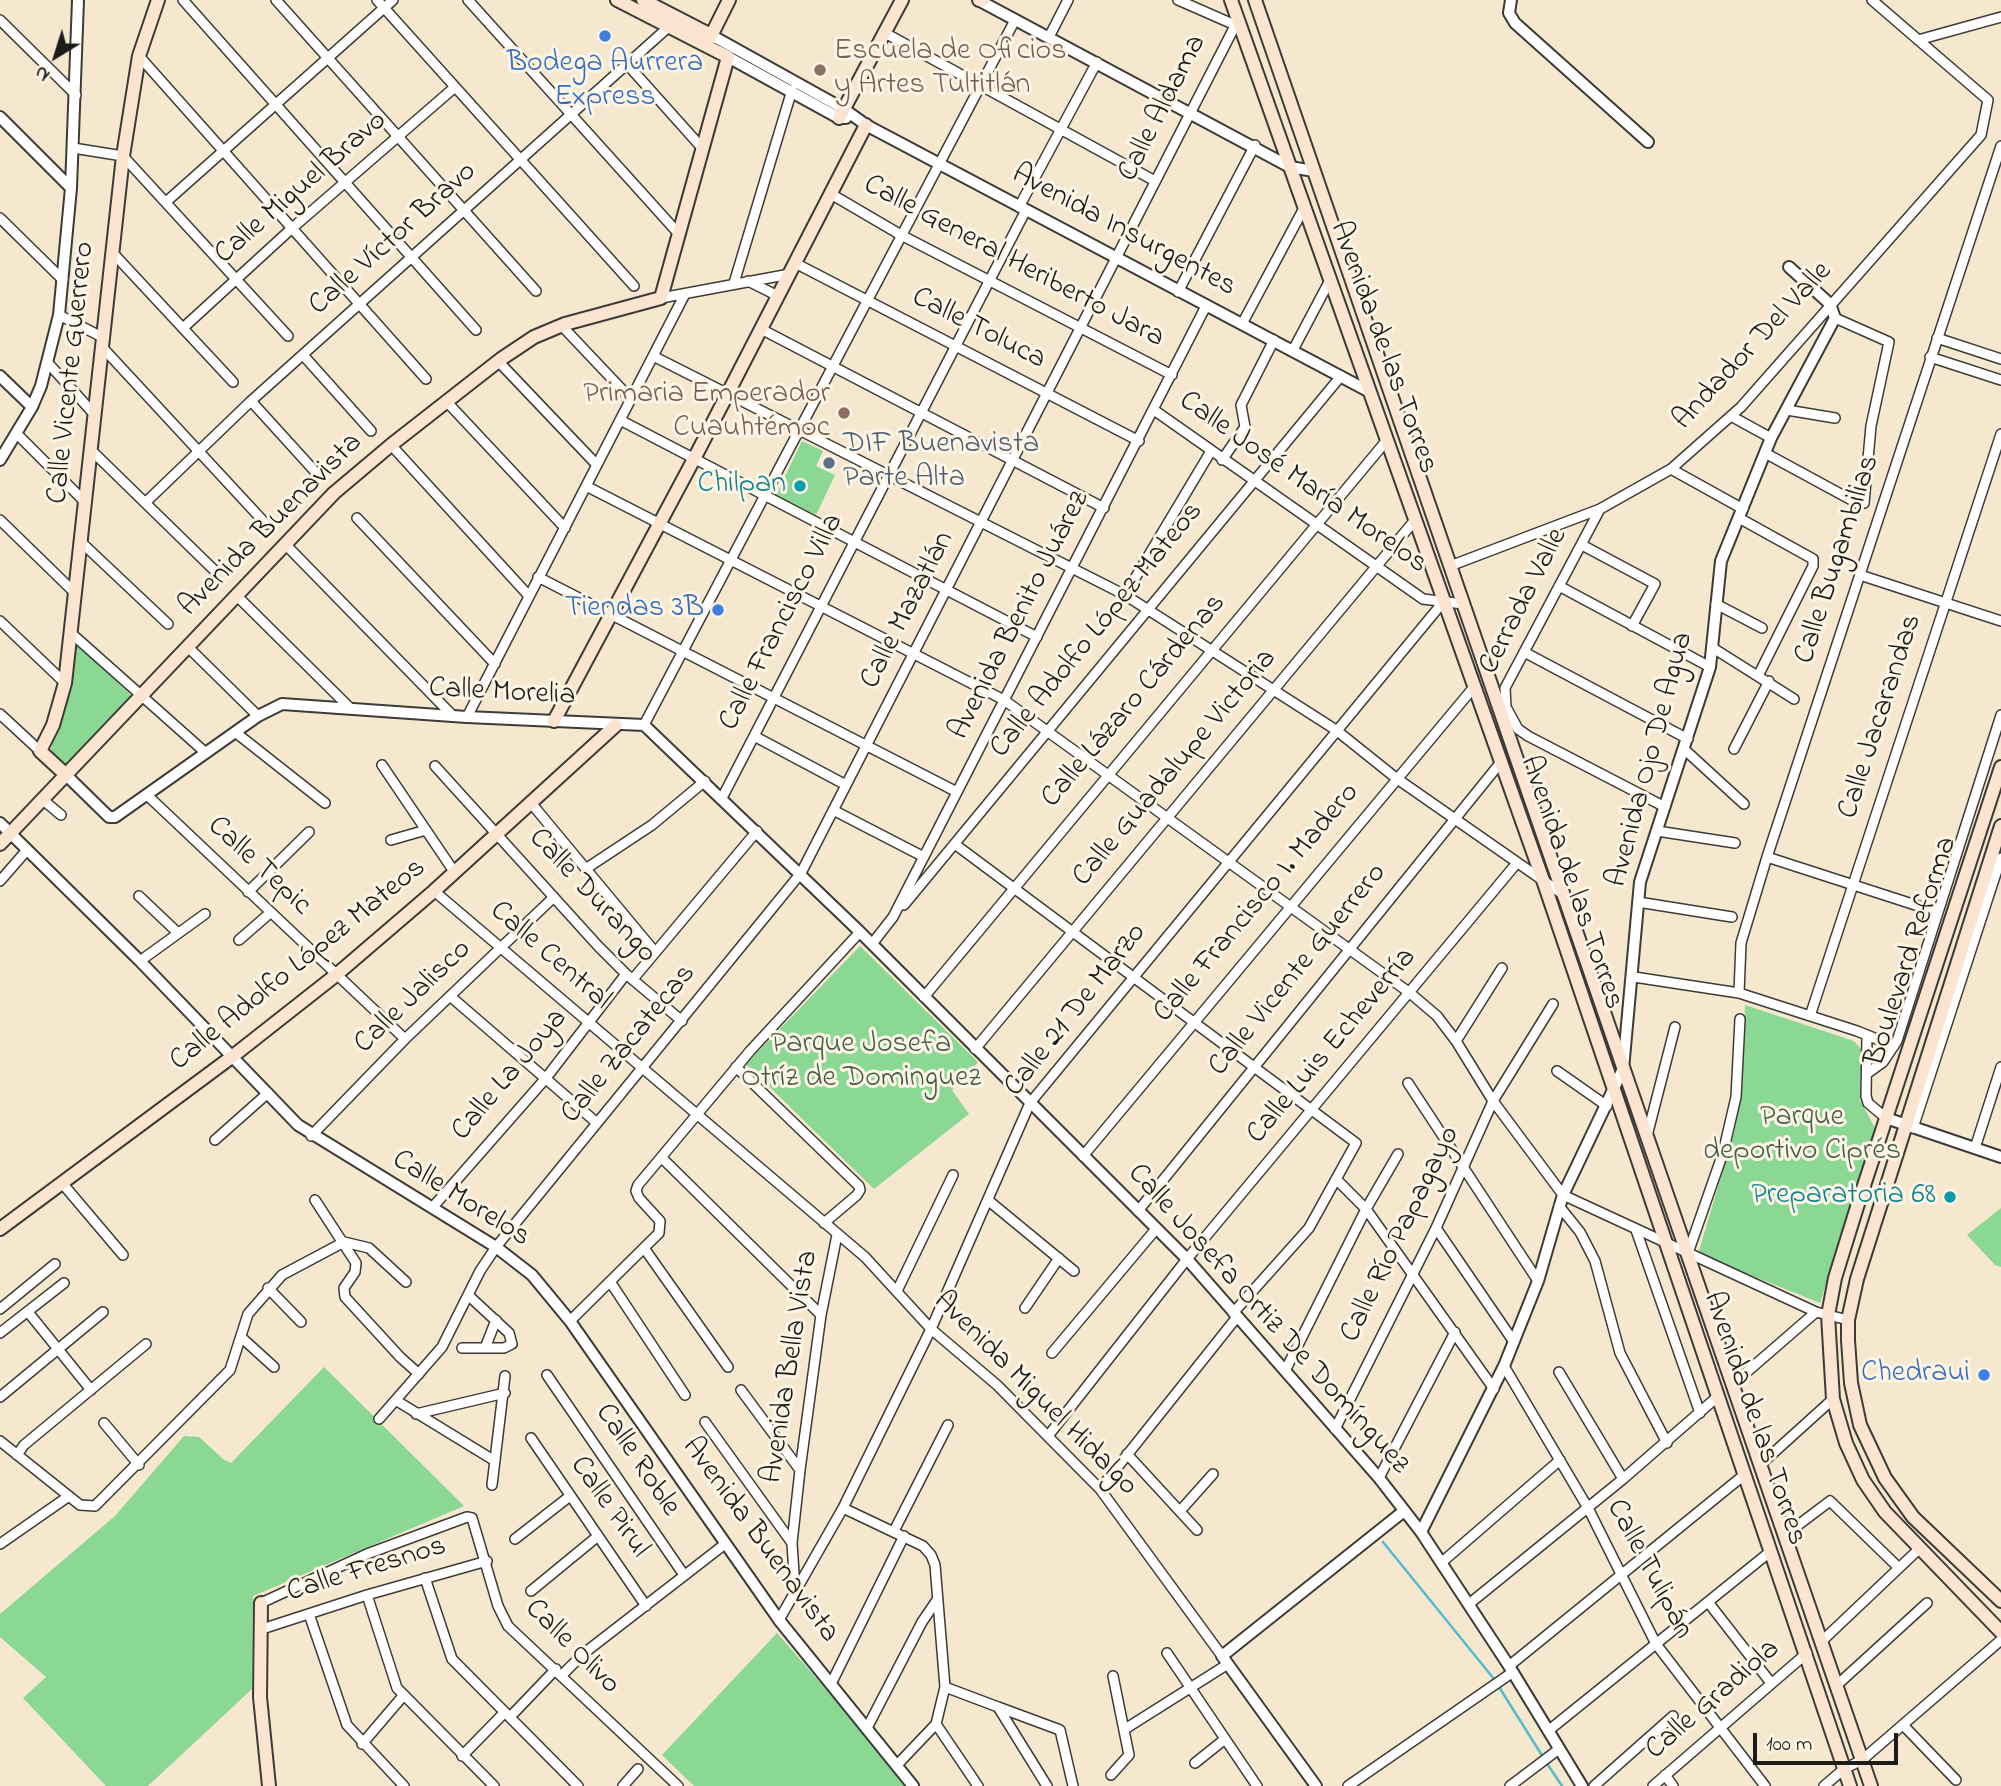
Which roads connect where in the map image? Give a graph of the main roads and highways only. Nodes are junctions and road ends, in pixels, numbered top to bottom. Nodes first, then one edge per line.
1 (158, 0) edge
2 (617, 0) edge
3 (644, 0) edge
4 (729, 0) edge
5 (902, 0) edge
6 (1231, 0) edge
7 (1255, 0) edge
8 (674, 22) junction
9 (709, 40) junction
10 (845, 115) road end
11 (866, 125) road end
12 (661, 298) joint
13 (555, 721) road end
14 (616, 725) road end
15 (2001, 767) edge
16 (65, 774) junction
17 (2001, 826) edge
18 (0, 844) edge
19 (0, 1229) edge
20 (2001, 1601) edge
21 (261, 1603) road end
22 (2001, 1632) edge
23 (269, 1786) edge
24 (1850, 1786) edge
25 (1871, 1786) edge

1 - 16 main road, Calle Vicente Guerrero
2 - 8 main road, Avenida Insurgentes
3 - 8 main road, Avenida Insurgentes
4 - 9 main road
5 - 10 main road
6 - 24 main road, Avenida de las Torres
7 - 25 main road, Avenida de las Torres
8 - 9 main road, Avenida Insurgentes
9 - 12 main road, Avenida Insurgentes
11 - 13 main road
12 - 16 main road, Avenida Buenavista
14 - 19 main road, Calle Adolfo López Mateos
15 - 22 main road, Boulevard Reforma
16 - 18 main road, Avenida Buenavista
17 - 20 main road, Boulevard Reforma
21 - 23 main road

